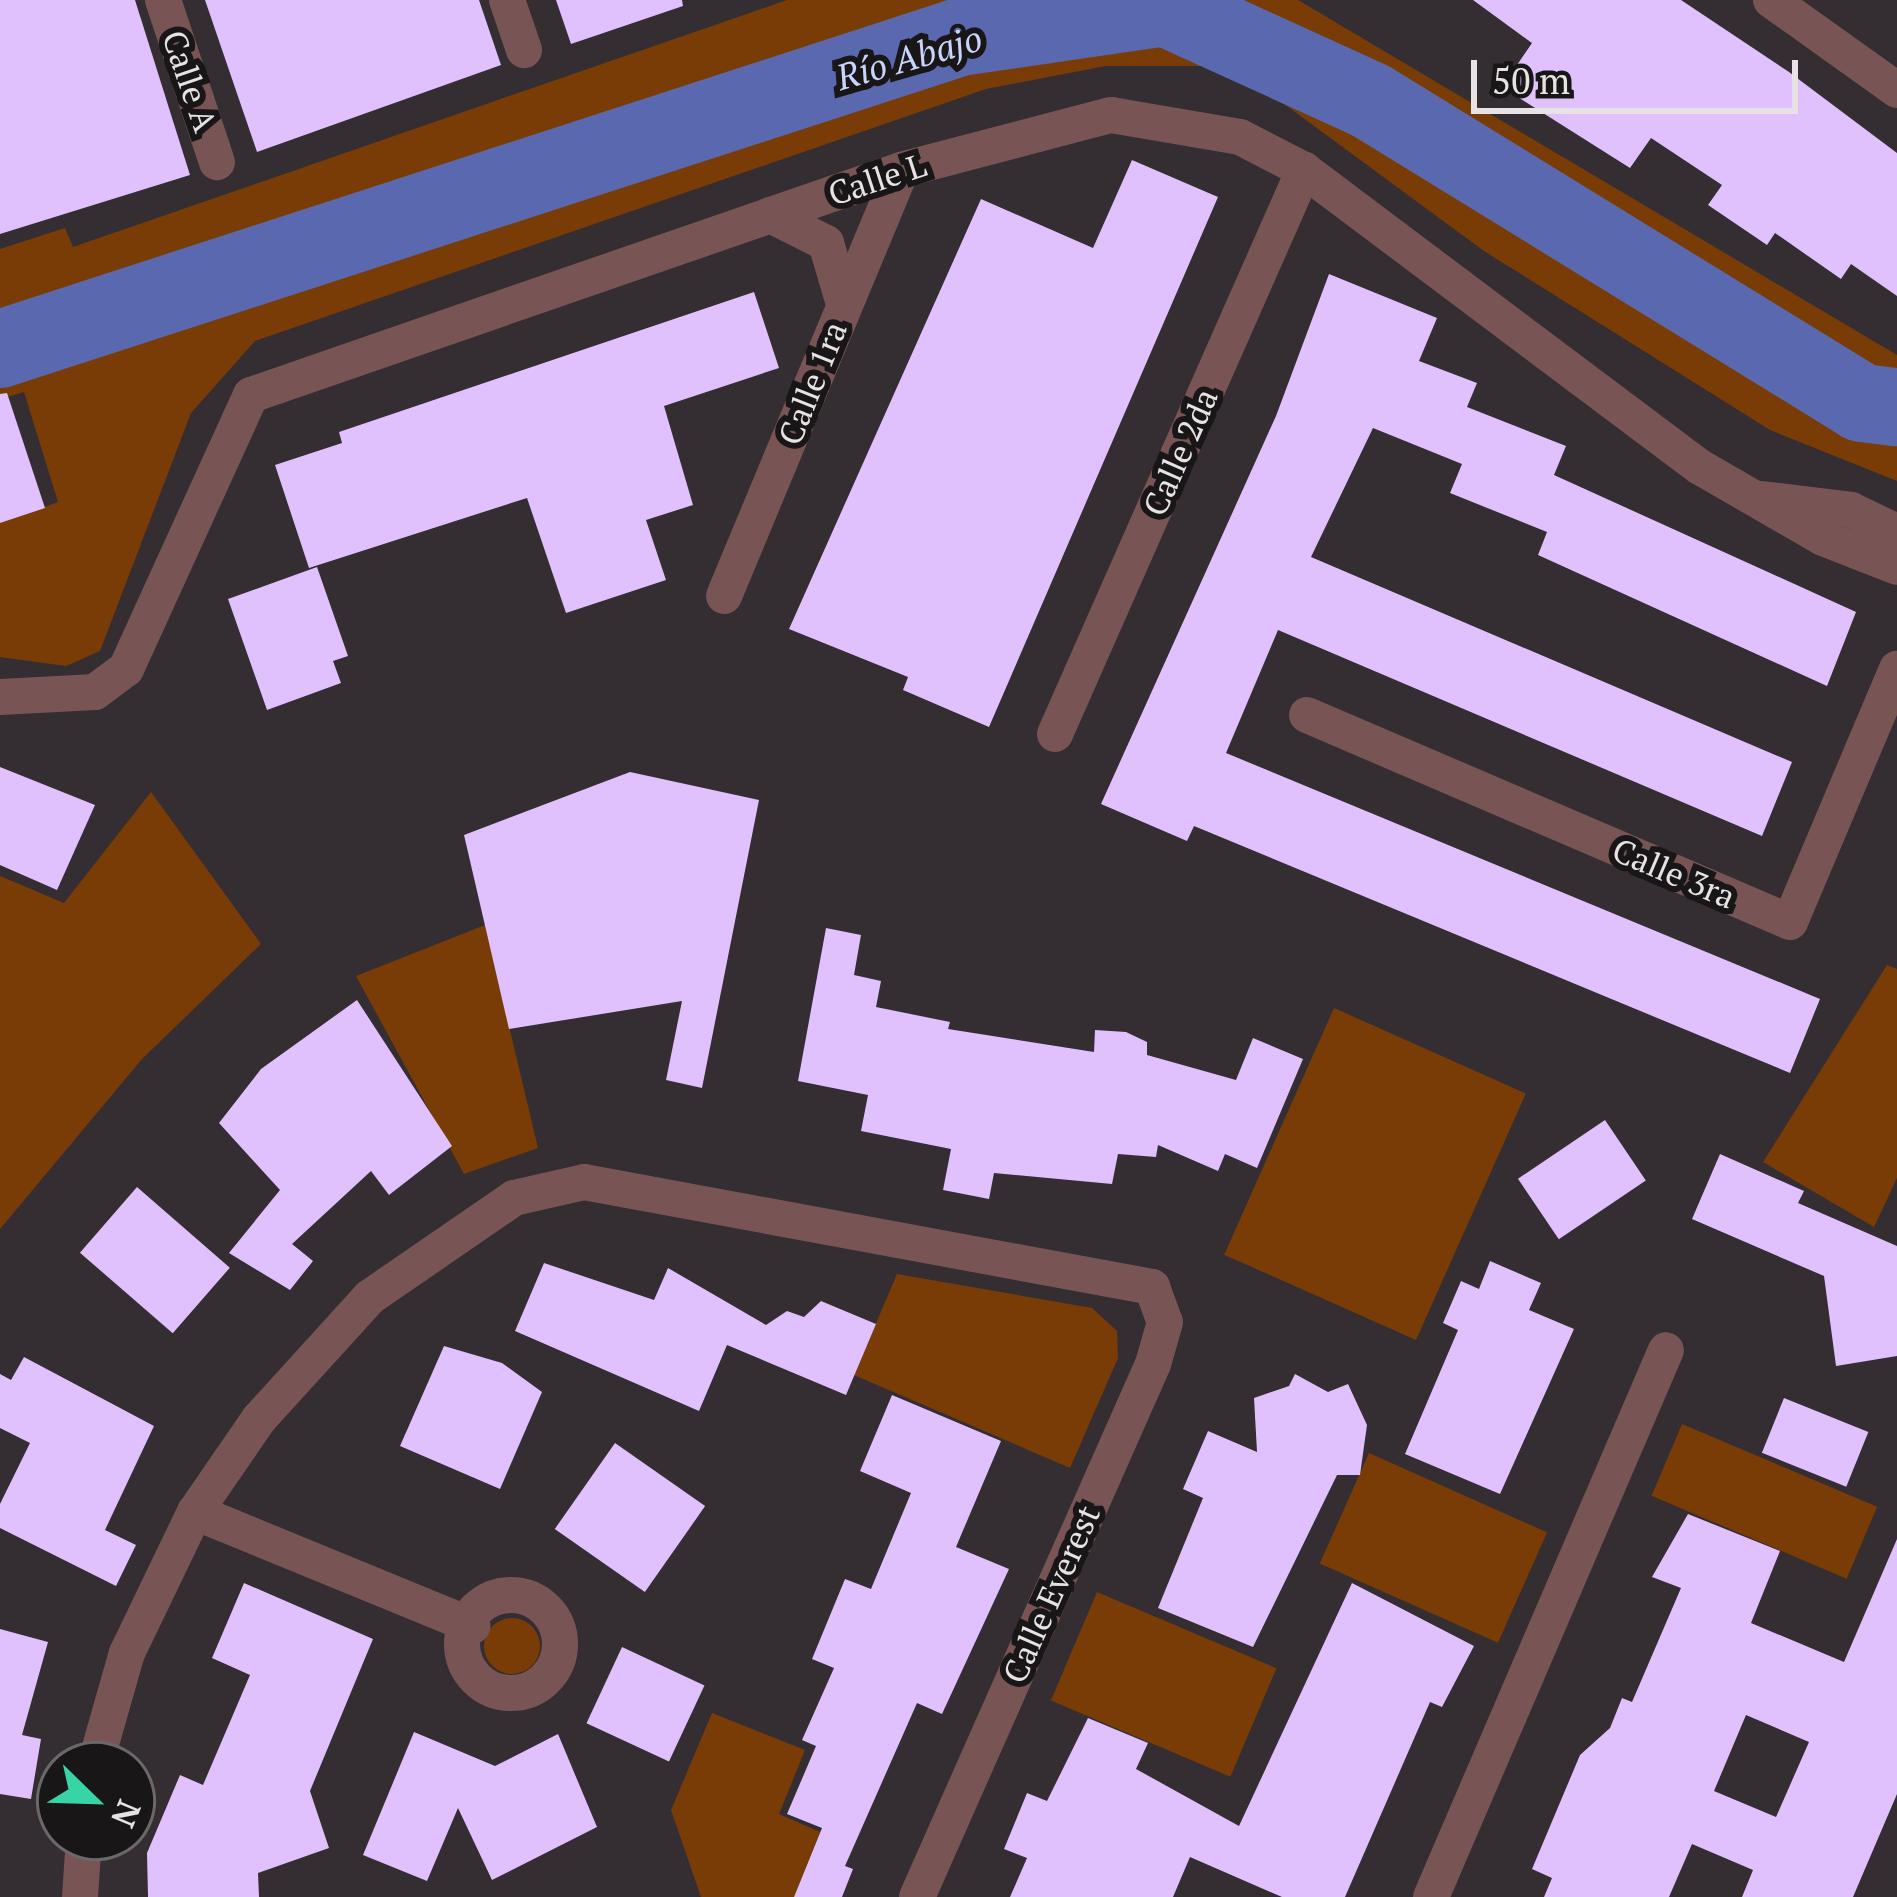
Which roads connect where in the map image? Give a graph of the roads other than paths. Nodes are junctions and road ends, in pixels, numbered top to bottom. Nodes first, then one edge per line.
1 (163, 0) edge
2 (507, 0) edge
3 (1771, 0) edge
4 (524, 50) dead end
5 (1897, 90) edge
6 (217, 162) dead end
7 (901, 170) junction
8 (1304, 170) junction
9 (770, 214) junction
10 (844, 304) junction
11 (1752, 499) junction
12 (1897, 532) edge
13 (1897, 567) edge
14 (724, 596) dead end
15 (1897, 669) edge
16 (0, 697) edge
17 (1306, 715) dead end
18 (1055, 734) dead end
19 (1666, 1350) dead end
20 (195, 1512) junction
21 (473, 1626) dead end
22 (102, 1741) edge
23 (82, 1861) edge
24 (80, 1897) edge
25 (917, 1897) edge
26 (1431, 1897) edge

1 - 6 street, Calle A
2 - 4 street
3 - 5 street
7 - 8 street, Calle L
7 - 9 street, Calle L
7 - 10 street, Calle 1ra
8 - 11 street, Calle L
8 - 18 street, Calle 2da
9 - 10 street
9 - 16 street, Calle L
10 - 14 street, Calle 1ra
11 - 12 street, Calle L
11 - 13 street, Calle L
15 - 17 street, Calle 3ra
19 - 26 street
20 - 21 street
20 - 22 street
20 - 25 street, Calle Everest
23 - 24 street

